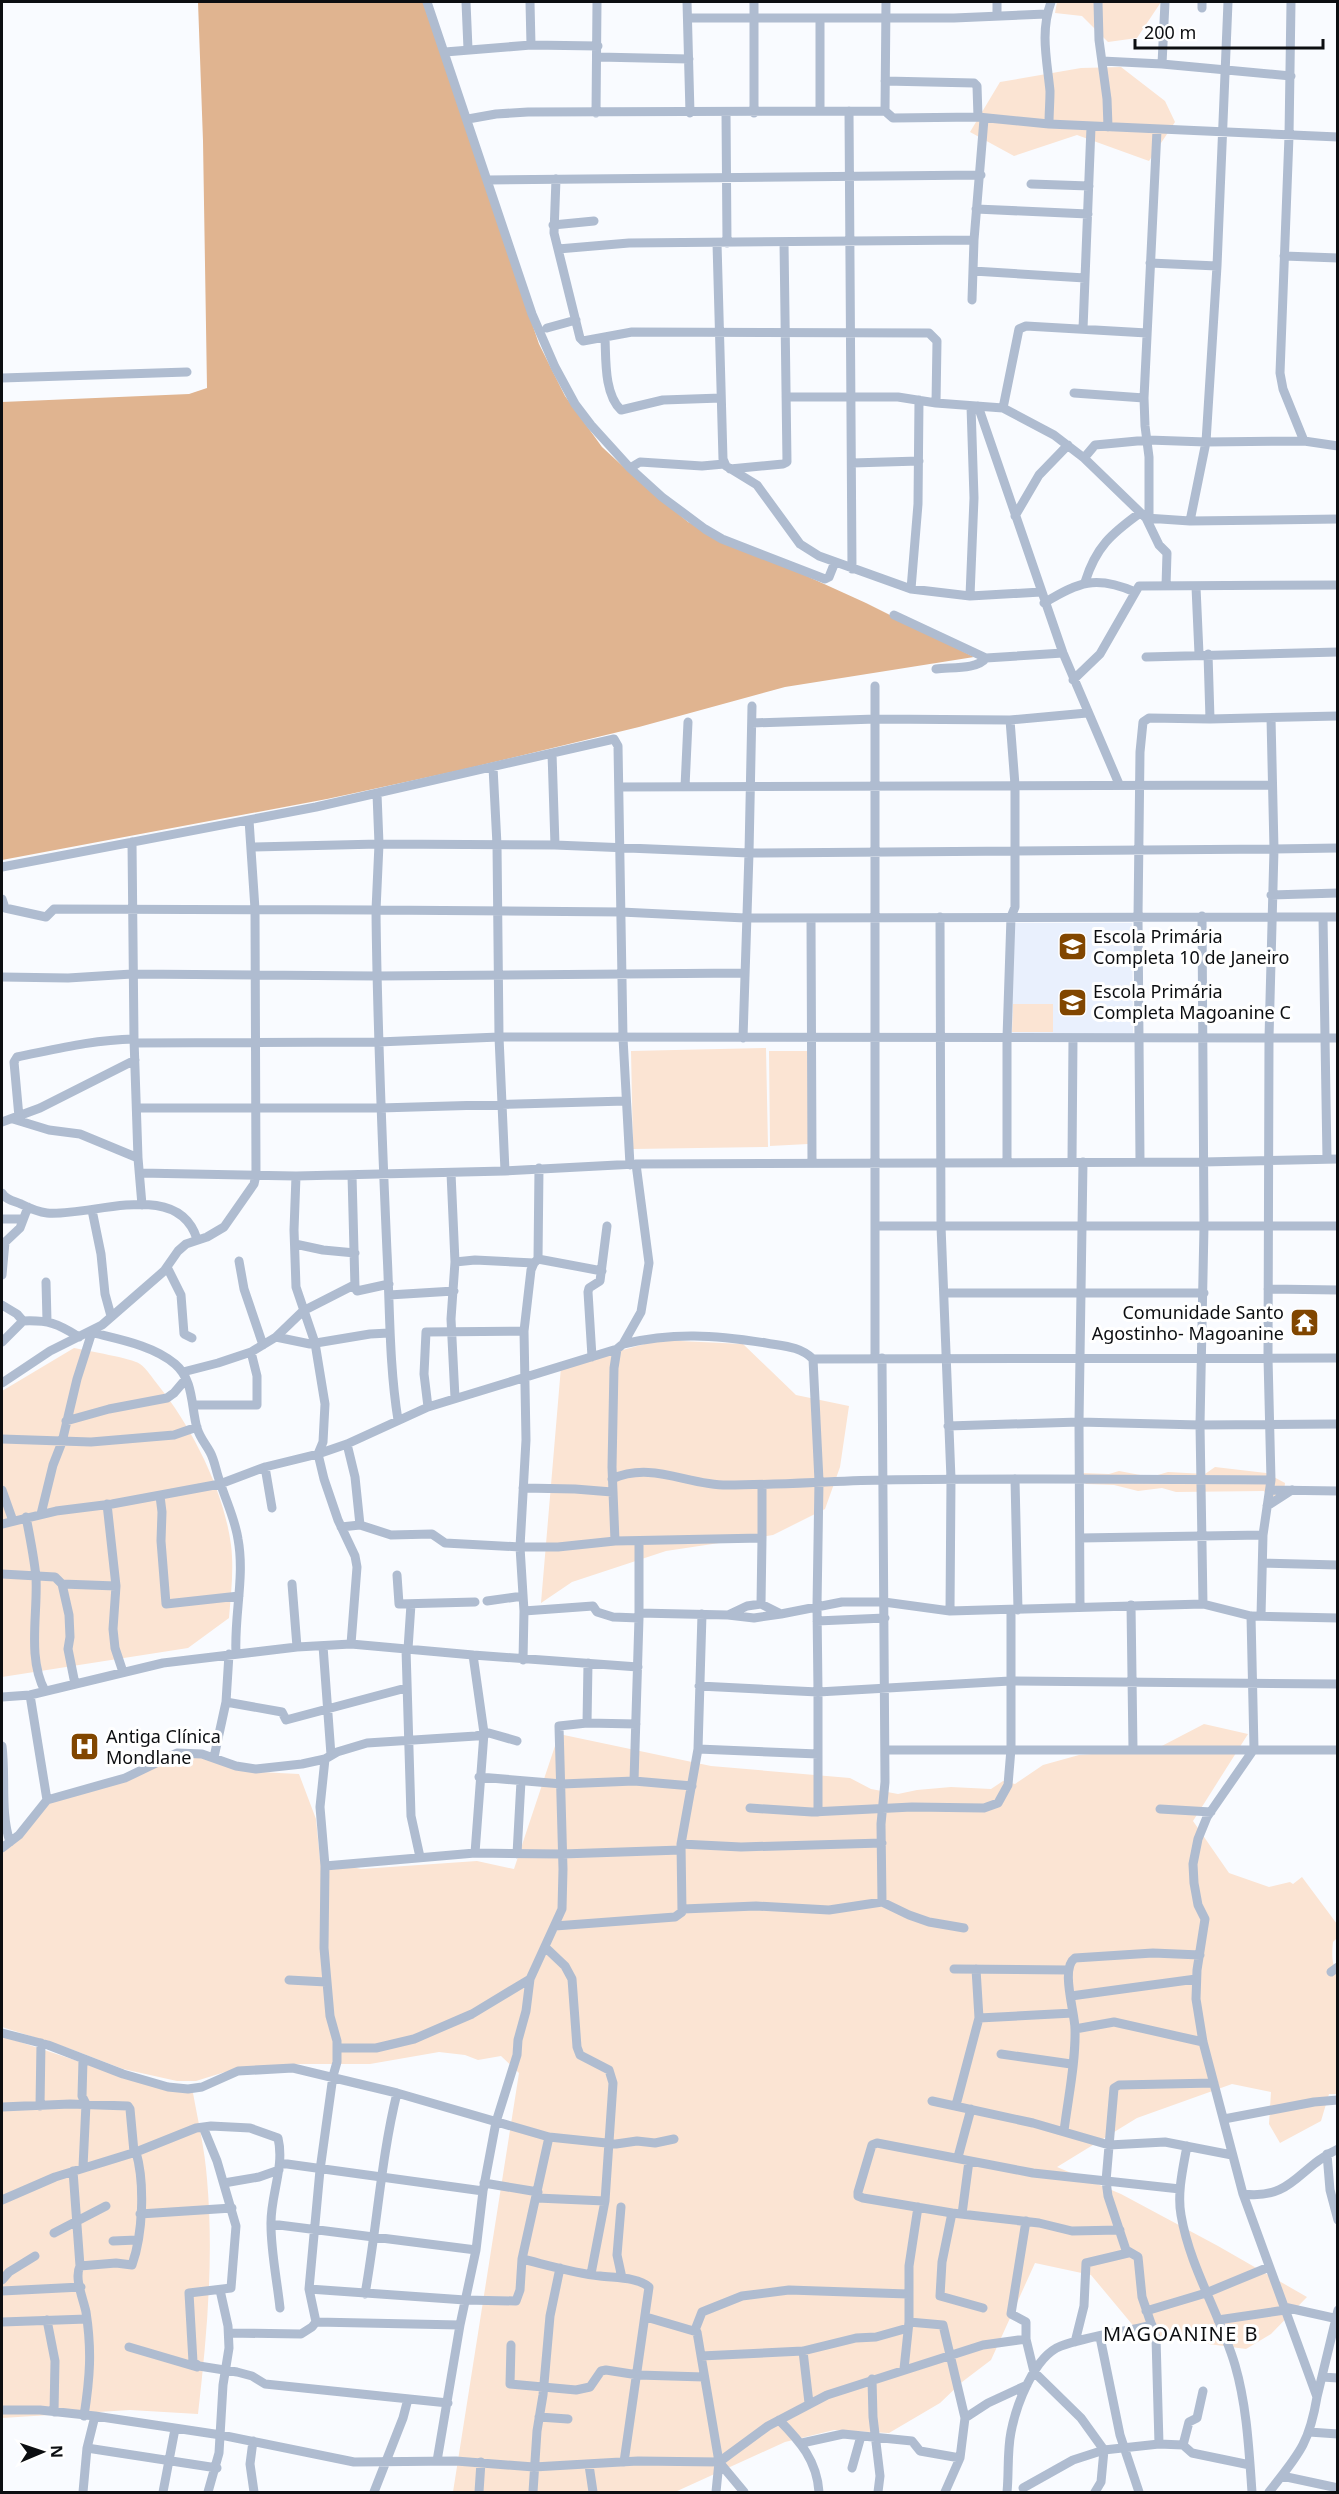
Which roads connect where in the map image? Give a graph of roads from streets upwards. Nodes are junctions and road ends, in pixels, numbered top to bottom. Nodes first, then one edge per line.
1 (427, 2) edge
2 (466, 2) edge
3 (530, 2) edge
4 (597, 2) edge
5 (687, 2) edge
6 (754, 2) edge
7 (886, 2) edge
8 (997, 2) edge
9 (1051, 2) edge
10 (1098, 2) edge
11 (1165, 2) edge
12 (1228, 2) edge
13 (1291, 2) edge
14 (1046, 14) junction
15 (997, 16) junction
16 (688, 18) junction
17 (820, 18) junction
18 (887, 18) junction
19 (755, 19) junction
20 (531, 45) junction
21 (598, 46) junction
22 (468, 49) junction
23 (445, 52) junction
24 (598, 57) junction
25 (688, 59) junction
26 (1102, 61) junction
27 (1162, 64) junction
28 (1226, 69) junction
29 (1291, 76) junction
30 (885, 81) junction
31 (820, 111) junction
32 (849, 111) junction
33 (885, 111) junction
34 (596, 113) junction
35 (690, 113) junction
36 (726, 113) junction
37 (754, 113) junction
38 (981, 118) junction
39 (468, 119) junction
40 (1049, 124) junction
41 (1091, 126) junction
42 (1108, 127) junction
43 (1157, 130) junction
44 (1222, 132) junction
45 (1289, 136) junction
46 (1338, 137) edge
47 (981, 175) junction
48 (849, 176) junction
49 (727, 177) junction
50 (556, 179) junction
51 (487, 180) junction
52 (1031, 184) dead end
53 (1089, 186) junction
54 (976, 209) junction
55 (1088, 214) junction
56 (594, 221) dead end
57 (553, 225) junction
58 (974, 240) junction
59 (784, 242) junction
60 (849, 242) junction
61 (717, 243) junction
62 (727, 243) junction
63 (558, 249) junction
64 (1284, 256) junction
65 (1338, 258) edge
66 (1150, 263) junction
67 (1217, 266) junction
68 (973, 271) junction
69 (1085, 278) junction
70 (972, 300) dead end
71 (576, 320) junction
72 (548, 328) dead end
73 (1083, 329) junction
74 (784, 331) junction
75 (719, 332) junction
76 (1148, 333) junction
77 (850, 334) junction
78 (604, 338) junction
79 (187, 372) dead end
80 (2, 378) edge
81 (1074, 393) dead end
82 (721, 398) junction
83 (786, 398) junction
84 (851, 398) junction
85 (1144, 398) junction
86 (919, 400) junction
87 (936, 403) junction
88 (975, 406) junction
89 (1003, 408) junction
90 (1148, 440) junction
91 (1304, 441) junction
92 (1206, 442) junction
93 (1068, 445) junction
94 (1338, 446) edge
95 (1084, 458) junction
96 (919, 461) junction
97 (852, 463) junction
98 (727, 466) junction
99 (630, 468) junction
100 (1015, 516) junction
101 (1145, 516) junction
102 (1338, 519) edge
103 (1190, 521) junction
104 (835, 562) junction
105 (852, 569) junction
106 (1085, 582) junction
107 (1338, 585) edge
108 (1166, 586) junction
109 (1196, 586) junction
110 (911, 590) junction
111 (1041, 592) junction
112 (1135, 592) junction
113 (970, 597) junction
114 (1044, 603) junction
115 (894, 615) dead end
116 (1338, 652) edge
117 (1063, 653) junction
118 (1204, 654) junction
119 (1146, 657) dead end
120 (986, 658) junction
121 (936, 669) dead end
122 (1073, 680) junction
123 (875, 686) dead end
124 (752, 706) dead end
125 (1087, 713) junction
126 (1338, 716) edge
127 (1271, 718) junction
128 (876, 719) junction
129 (1010, 720) junction
130 (1210, 720) junction
131 (688, 722) dead end
132 (752, 723) junction
133 (552, 753) junction
134 (493, 767) junction
135 (1119, 784) junction
136 (1140, 784) junction
137 (1272, 785) junction
138 (876, 786) junction
139 (1015, 786) junction
140 (619, 787) junction
141 (685, 787) junction
142 (750, 788) junction
143 (377, 794) junction
144 (249, 820) junction
145 (132, 842) junction
146 (379, 844) junction
147 (497, 845) junction
148 (555, 845) junction
149 (252, 847) junction
150 (619, 847) junction
151 (1338, 848) edge
152 (1274, 849) junction
153 (1140, 851) junction
154 (875, 852) junction
155 (1016, 852) junction
156 (749, 853) junction
157 (2, 867) edge
158 (1338, 893) edge
159 (1271, 895) junction
160 (2, 899) edge
161 (255, 909) junction
162 (133, 910) junction
163 (376, 910) junction
164 (621, 912) junction
165 (497, 913) junction
166 (1202, 916) junction
167 (1272, 916) junction
168 (1323, 916) junction
169 (940, 917) junction
170 (1011, 917) junction
171 (1138, 917) junction
172 (1338, 917) edge
173 (746, 918) junction
174 (811, 918) junction
175 (876, 918) junction
176 (622, 973) junction
177 (743, 973) junction
178 (132, 974) junction
179 (255, 975) junction
180 (498, 975) junction
181 (377, 976) junction
182 (2, 977) edge
183 (499, 1037) junction
184 (623, 1038) junction
185 (742, 1038) junction
186 (812, 1038) junction
187 (875, 1038) junction
188 (941, 1038) junction
189 (1006, 1038) junction
190 (1073, 1038) junction
191 (1204, 1038) junction
192 (1269, 1038) junction
193 (1338, 1038) edge
194 (1138, 1039) junction
195 (1326, 1039) junction
196 (134, 1041) junction
197 (378, 1041) junction
198 (256, 1042) junction
199 (135, 1060) junction
200 (626, 1101) junction
201 (502, 1104) junction
202 (137, 1108) junction
203 (256, 1108) junction
204 (380, 1108) junction
205 (16, 1118) junction
206 (2, 1122) edge
207 (138, 1158) junction
208 (1327, 1159) junction
209 (1338, 1159) edge
210 (941, 1161) junction
211 (1007, 1161) junction
212 (1072, 1161) junction
213 (1140, 1161) junction
214 (1270, 1161) junction
215 (812, 1162) junction
216 (874, 1162) junction
217 (1083, 1162) junction
218 (1203, 1162) junction
219 (633, 1164) junction
220 (539, 1168) junction
221 (505, 1171) junction
222 (140, 1173) junction
223 (451, 1173) junction
224 (351, 1174) junction
225 (383, 1174) junction
226 (256, 1175) junction
227 (296, 1176) junction
228 (2, 1193) edge
229 (142, 1205) junction
230 (28, 1207) junction
231 (92, 1210) junction
232 (2, 1219) edge
233 (23, 1219) junction
234 (607, 1226) dead end
235 (875, 1226) junction
236 (941, 1226) junction
237 (1082, 1226) junction
238 (1204, 1226) junction
239 (1269, 1226) junction
240 (1338, 1226) edge
241 (197, 1239) junction
242 (4, 1244) edge
243 (295, 1244) junction
244 (355, 1253) junction
245 (240, 1261) dead end
246 (536, 1261) junction
247 (455, 1262) junction
248 (167, 1267) junction
249 (602, 1271) junction
250 (2, 1275) edge
251 (46, 1282) dead end
252 (354, 1285) junction
253 (389, 1289) junction
254 (1268, 1289) junction
255 (1338, 1290) edge
256 (454, 1292) junction
257 (1082, 1292) junction
258 (944, 1293) junction
259 (1204, 1293) junction
260 (2, 1305) edge
261 (303, 1311) junction
262 (111, 1316) junction
263 (47, 1320) junction
264 (22, 1321) junction
265 (452, 1331) junction
266 (524, 1331) junction
267 (91, 1332) junction
268 (389, 1333) junction
269 (78, 1337) junction
270 (276, 1337) junction
271 (192, 1338) dead end
272 (2, 1342) edge
273 (315, 1343) junction
274 (263, 1345) junction
275 (620, 1346) junction
276 (251, 1352) junction
277 (592, 1357) junction
278 (1080, 1357) junction
279 (1201, 1357) junction
280 (878, 1358) junction
281 (946, 1358) junction
282 (1268, 1358) junction
283 (1338, 1358) edge
284 (813, 1359) junction
285 (184, 1376) junction
286 (525, 1379) junction
287 (2, 1383) edge
288 (455, 1398) junction
289 (194, 1405) junction
290 (428, 1407) junction
291 (398, 1420) junction
292 (66, 1421) junction
293 (1079, 1422) junction
294 (1200, 1425) junction
295 (1338, 1425) edge
296 (948, 1426) junction
297 (1270, 1426) junction
298 (197, 1428) junction
299 (2, 1439) edge
300 (62, 1442) junction
301 (346, 1444) junction
302 (318, 1454) junction
303 (265, 1467) junction
304 (612, 1467) junction
305 (624, 1473) junction
306 (612, 1479) junction
307 (951, 1479) junction
308 (1016, 1479) junction
309 (1081, 1479) junction
310 (1202, 1479) junction
311 (883, 1480) junction
312 (1271, 1480) junction
313 (819, 1481) junction
314 (220, 1484) junction
315 (762, 1485) junction
316 (523, 1488) junction
317 (2, 1490) edge
318 (1270, 1490) junction
319 (1292, 1490) junction
320 (1338, 1491) edge
321 (612, 1492) junction
322 (160, 1496) junction
323 (107, 1504) junction
324 (1267, 1506) junction
325 (272, 1508) dead end
326 (41, 1514) junction
327 (26, 1517) junction
328 (13, 1521) junction
329 (2, 1524) edge
330 (360, 1525) junction
331 (341, 1527) junction
332 (1202, 1534) junction
333 (1263, 1535) junction
334 (762, 1538) junction
335 (1080, 1538) junction
336 (615, 1541) junction
337 (639, 1541) junction
338 (520, 1547) junction
339 (1263, 1563) junction
340 (1338, 1565) edge
341 (2, 1574) edge
342 (397, 1575) dead end
343 (36, 1576) junction
344 (62, 1584) junction
345 (292, 1584) dead end
346 (116, 1586) junction
347 (239, 1596) junction
348 (524, 1596) junction
349 (487, 1601) dead end
350 (476, 1602) dead end
351 (884, 1602) junction
352 (411, 1604) junction
353 (760, 1604) junction
354 (1203, 1604) junction
355 (1131, 1605) junction
356 (817, 1606) junction
357 (1080, 1606) junction
358 (524, 1611) junction
359 (950, 1611) junction
360 (1015, 1611) junction
361 (702, 1614) junction
362 (728, 1614) junction
363 (781, 1614) junction
364 (639, 1616) junction
365 (1256, 1616) junction
366 (885, 1618) junction
367 (1338, 1618) edge
368 (817, 1621) junction
369 (351, 1644) junction
370 (323, 1646) junction
371 (297, 1647) junction
372 (407, 1649) junction
373 (232, 1654) junction
374 (473, 1655) junction
375 (523, 1660) junction
376 (588, 1663) junction
377 (638, 1667) junction
378 (123, 1672) junction
379 (1010, 1681) junction
380 (75, 1683) junction
381 (1132, 1683) junction
382 (1254, 1683) junction
383 (1338, 1684) edge
384 (699, 1686) junction
385 (885, 1687) junction
386 (406, 1688) junction
387 (45, 1691) junction
388 (818, 1692) junction
389 (30, 1695) junction
390 (2, 1697) edge
391 (226, 1702) junction
392 (329, 1708) junction
393 (586, 1723) junction
394 (636, 1724) junction
395 (484, 1733) junction
396 (408, 1741) junction
397 (517, 1741) dead end
398 (2, 1746) edge
399 (698, 1749) junction
400 (1011, 1749) junction
401 (1133, 1749) junction
402 (1254, 1749) junction
403 (885, 1750) junction
404 (1338, 1750) edge
405 (818, 1754) junction
406 (214, 1757) junction
407 (328, 1757) junction
408 (3, 1771) edge
409 (479, 1777) junction
410 (521, 1781) junction
411 (634, 1781) junction
412 (562, 1784) junction
413 (692, 1785) junction
414 (47, 1800) junction
415 (750, 1808) dead end
416 (883, 1808) junction
417 (1160, 1809) dead end
418 (818, 1812) junction
419 (1211, 1812) junction
420 (10, 1842) junction
421 (882, 1843) junction
422 (681, 1847) junction
423 (2, 1848) edge
424 (475, 1853) junction
425 (517, 1854) junction
426 (562, 1854) junction
427 (420, 1857) junction
428 (326, 1866) junction
429 (882, 1902) junction
430 (682, 1909) junction
431 (555, 1926) junction
432 (964, 1928) dead end
433 (545, 1947) junction
434 (1200, 1955) junction
435 (954, 1969) dead end
436 (976, 1970) junction
437 (1068, 1970) junction
438 (530, 1979) junction
439 (1196, 1979) junction
440 (289, 1980) dead end
441 (326, 1982) junction
442 (1071, 1996) junction
443 (1073, 2013) junction
444 (979, 2018) junction
445 (1075, 2029) junction
446 (2, 2033) edge
447 (1203, 2042) junction
448 (41, 2043) junction
449 (337, 2048) junction
450 (1001, 2054) dead end
451 (83, 2060) junction
452 (1071, 2064) junction
453 (333, 2076) junction
454 (1214, 2083) junction
455 (398, 2092) junction
456 (1338, 2100) edge
457 (932, 2101) dead end
458 (86, 2104) junction
459 (956, 2105) junction
460 (40, 2106) junction
461 (2, 2107) edge
462 (971, 2109) junction
463 (1224, 2119) junction
464 (496, 2122) junction
465 (203, 2127) junction
466 (1064, 2131) junction
467 (549, 2137) junction
468 (674, 2139) dead end
469 (611, 2144) junction
470 (1109, 2145) junction
471 (1187, 2146) junction
472 (1338, 2149) edge
473 (135, 2152) junction
474 (1327, 2154) junction
475 (1232, 2155) junction
476 (958, 2157) junction
477 (969, 2161) junction
478 (279, 2166) junction
479 (83, 2167) junction
480 (320, 2170) junction
481 (73, 2171) junction
482 (382, 2178) junction
483 (1106, 2181) junction
484 (224, 2183) junction
485 (484, 2187) junction
486 (1180, 2189) junction
487 (1243, 2194) junction
488 (538, 2195) junction
489 (2, 2200) edge
490 (605, 2201) junction
491 (106, 2206) dead end
492 (621, 2207) dead end
493 (918, 2207) junction
494 (232, 2208) junction
495 (957, 2213) junction
496 (140, 2214) junction
497 (77, 2220) junction
498 (1338, 2220) edge
499 (1026, 2221) junction
500 (270, 2224) junction
501 (314, 2230) junction
502 (1120, 2230) junction
503 (54, 2233) dead end
504 (376, 2236) junction
505 (137, 2240) junction
506 (112, 2241) dead end
507 (476, 2250) junction
508 (1128, 2253) junction
509 (35, 2256) dead end
510 (522, 2259) junction
511 (2, 2263) edge
512 (80, 2266) junction
513 (1269, 2267) junction
514 (560, 2268) junction
515 (591, 2274) junction
516 (5, 2277) edge
517 (622, 2278) junction
518 (81, 2287) junction
519 (309, 2289) junction
520 (220, 2290) junction
521 (2, 2291) edge
522 (1206, 2293) junction
523 (365, 2294) junction
524 (908, 2294) junction
525 (465, 2300) junction
526 (280, 2307) dead end
527 (982, 2308) dead end
528 (1285, 2309) junction
529 (1146, 2311) junction
530 (1337, 2316) edge
531 (646, 2317) junction
532 (87, 2319) junction
533 (47, 2320) junction
534 (1218, 2320) junction
535 (2, 2322) edge
536 (316, 2322) junction
537 (460, 2325) junction
538 (908, 2325) junction
539 (1152, 2325) junction
540 (694, 2330) junction
541 (229, 2333) junction
542 (1100, 2337) junction
543 (1026, 2339) junction
544 (1075, 2343) junction
545 (511, 2345) dead end
546 (129, 2347) dead end
547 (803, 2351) junction
548 (701, 2356) junction
549 (949, 2356) junction
550 (193, 2364) junction
551 (904, 2369) junction
552 (225, 2370) junction
553 (1034, 2372) junction
554 (638, 2375) junction
555 (704, 2377) junction
556 (1322, 2377) junction
557 (1338, 2378) edge
558 (872, 2379) junction
559 (1027, 2385) junction
560 (543, 2386) junction
561 (1203, 2391) dead end
562 (1317, 2397) junction
563 (408, 2399) junction
564 (448, 2403) junction
565 (809, 2403) junction
566 (2, 2409) edge
567 (54, 2412) junction
568 (84, 2416) junction
569 (95, 2416) junction
570 (539, 2417) junction
571 (965, 2418) junction
572 (568, 2419) dead end
573 (779, 2420) junction
574 (175, 2429) junction
575 (1309, 2432) junction
576 (1338, 2434) edge
577 (221, 2435) junction
578 (861, 2436) junction
579 (876, 2438) junction
580 (253, 2441) junction
581 (802, 2443) junction
582 (1160, 2445) junction
583 (1183, 2445) junction
584 (87, 2448) junction
585 (1124, 2448) junction
586 (1104, 2450) junction
587 (960, 2458) junction
588 (437, 2461) junction
589 (168, 2462) junction
590 (481, 2462) junction
591 (624, 2462) junction
592 (719, 2462) junction
593 (386, 2463) junction
594 (589, 2465) junction
595 (1250, 2465) junction
596 (534, 2467) junction
597 (216, 2468) junction
598 (852, 2468) dead end
599 (1010, 2469) junction
600 (1282, 2476) junction
601 (1338, 2488) edge
602 (1024, 2490) edge
603 (1275, 2490) edge
604 (82, 2492) edge
605 (164, 2493) edge
606 (208, 2493) edge
607 (254, 2493) edge
608 (374, 2493) edge
609 (479, 2493) edge
610 (533, 2493) edge
611 (593, 2493) edge
612 (716, 2493) edge
613 (744, 2493) edge
614 (819, 2493) edge
615 (878, 2493) edge
616 (945, 2493) edge
617 (1007, 2493) edge
618 (1095, 2493) edge
619 (1139, 2493) edge
620 (1252, 2493) edge

1 - 23 street
2 - 22 street
3 - 20 street
4 - 21 street
5 - 16 street
6 - 19 street
7 - 18 street
8 - 15 street
9 - 14 street
10 - 26 street
11 - 27 street
12 - 28 street
13 - 29 street
14 - 15 street
14 - 40 street
15 - 18 street
16 - 19 street
16 - 25 street
17 - 18 street
17 - 19 street
17 - 31 street
18 - 30 street
19 - 37 street
20 - 21 street
20 - 22 street
21 - 24 street
22 - 23 street
23 - 39 street
24 - 25 street
24 - 34 street
25 - 35 street
26 - 27 street
26 - 42 street
27 - 28 street
28 - 29 street
28 - 44 street
29 - 45 street
30 - 33 street
30 - 38 street
31 - 32 street
31 - 37 street
32 - 33 street
32 - 48 street
33 - 38 street
34 - 35 street
34 - 39 street
35 - 36 street
36 - 37 street
36 - 49 street
38 - 40 street
38 - 47 street
39 - 51 street
40 - 41 street
41 - 42 street
41 - 53 street
42 - 43 street
43 - 44 street
43 - 66 street
44 - 45 street
44 - 67 street
45 - 46 street
45 - 64 street
47 - 48 street
47 - 54 street
48 - 49 street
48 - 60 street
49 - 50 street
49 - 62 street
50 - 51 street
50 - 57 street
51 - 99 street
52 - 53 street
53 - 55 street
54 - 55 street
54 - 58 street
55 - 69 street
56 - 57 street
57 - 63 street
58 - 60 street
58 - 68 street
59 - 60 street
59 - 62 street
59 - 74 street
60 - 77 street
61 - 62 street
61 - 63 street
61 - 75 street
63 - 71 street
64 - 65 street
64 - 91 street
66 - 67 street
66 - 76 street
67 - 92 street
68 - 69 street
68 - 70 street
69 - 73 street
71 - 72 street
71 - 78 street
73 - 76 street
73 - 89 street
74 - 75 street
74 - 77 street
74 - 83 street
75 - 78 street
75 - 82 street
76 - 85 street
77 - 84 street
77 - 87 street
78 - 82 street
79 - 80 street
81 - 85 street
82 - 98 street
83 - 84 street
83 - 98 street
84 - 86 street
84 - 97 street
85 - 90 street
86 - 87 street
86 - 96 street
87 - 88 street
88 - 89 street
88 - 100 street
88 - 113 street
89 - 93 street
90 - 92 street
90 - 95 street
90 - 101 street
91 - 92 street
91 - 94 street
92 - 103 street
93 - 95 street
93 - 100 street
95 - 101 street
96 - 97 street
96 - 110 street
97 - 105 street
98 - 99 street
98 - 104 street
99 - 104 street
100 - 111 street
101 - 103 street
101 - 106 street
101 - 108 street
102 - 103 street
104 - 105 street
105 - 110 street
106 - 112 street
106 - 114 street
107 - 109 street
108 - 109 street
108 - 112 street
109 - 118 street
110 - 113 street
111 - 113 street
111 - 114 street
112 - 122 street
114 - 117 street
115 - 120 street
116 - 118 street
117 - 120 street
117 - 122 street
118 - 119 street
118 - 130 street
120 - 121 street
122 - 125 street
123 - 128 street
124 - 132 street
125 - 129 street
125 - 135 street
126 - 127 street
127 - 130 street
127 - 137 street
128 - 129 street
128 - 132 street
128 - 138 street
129 - 139 street
130 - 136 street
131 - 141 street
132 - 142 street
133 - 134 street
133 - 140 street
133 - 148 street
134 - 143 street
134 - 147 street
135 - 136 street
135 - 139 street
136 - 137 street
136 - 153 street
137 - 152 street
138 - 139 street
138 - 142 street
138 - 154 street
139 - 155 street
140 - 141 street
140 - 150 street
141 - 142 street
142 - 156 street
143 - 144 street
143 - 146 street
144 - 145 street
144 - 149 street
145 - 157 street
145 - 162 street
146 - 147 street
146 - 149 street
146 - 163 street
147 - 148 street
147 - 165 street
148 - 150 street
149 - 161 street
150 - 156 street
150 - 164 street
151 - 152 street
152 - 153 street
152 - 159 street
153 - 155 street
153 - 171 street
154 - 155 street
154 - 156 street
154 - 175 street
155 - 170 street
156 - 173 street
158 - 159 street
159 - 167 street
160 - 162 street
161 - 162 street
161 - 163 street
161 - 179 street
162 - 178 street
163 - 165 street
163 - 181 street
164 - 165 street
164 - 173 street
164 - 176 street
165 - 180 street
166 - 167 street
166 - 171 street
166 - 191 street
167 - 168 street
167 - 192 street
168 - 172 street
168 - 195 street
169 - 170 street
169 - 175 street
169 - 188 street
170 - 171 street
170 - 189 street
171 - 194 street
173 - 174 street
173 - 177 street
174 - 175 street
174 - 186 street
175 - 187 street
176 - 177 street
176 - 180 street
176 - 184 street
177 - 185 street
178 - 179 street
178 - 182 street
178 - 196 street
179 - 181 street
179 - 198 street
180 - 181 street
180 - 183 street
181 - 197 street
183 - 184 street
183 - 197 street
183 - 201 street
184 - 185 street
184 - 200 street
185 - 186 street
186 - 187 street
186 - 215 street
187 - 188 street
187 - 216 street
188 - 189 street
188 - 210 street
189 - 190 street
189 - 211 street
190 - 194 street
190 - 212 street
191 - 192 street
191 - 194 street
191 - 218 street
192 - 195 street
192 - 214 street
193 - 195 street
194 - 213 street
195 - 208 street
196 - 198 street
196 - 199 street
196 - 205 street
197 - 198 street
197 - 204 street
198 - 203 street
199 - 202 street
199 - 205 street
200 - 201 street
200 - 219 street
201 - 204 street
201 - 221 street
202 - 203 street
202 - 207 street
203 - 204 street
203 - 226 street
204 - 225 street
205 - 206 street
205 - 207 street
207 - 222 street
208 - 209 street
208 - 214 street
210 - 211 street
210 - 216 street
210 - 236 street
211 - 212 street
212 - 217 street
213 - 217 street
213 - 218 street
214 - 218 street
214 - 239 street
215 - 216 street
215 - 219 street
216 - 235 street
217 - 237 street
218 - 238 street
219 - 220 street
219 - 275 street
220 - 221 street
220 - 246 street
221 - 223 street
222 - 226 street
222 - 229 street
223 - 225 street
223 - 247 street
224 - 225 street
224 - 227 street
224 - 244 street
225 - 253 street
226 - 227 street
226 - 241 street
227 - 243 street
228 - 230 street
229 - 231 street
229 - 241 street
230 - 231 street
230 - 233 street
231 - 262 street
232 - 233 street
233 - 242 street
234 - 249 street
235 - 236 street
235 - 280 street
236 - 237 street
236 - 258 street
237 - 238 street
237 - 257 street
238 - 239 street
238 - 259 street
239 - 240 street
239 - 254 street
241 - 248 street
242 - 250 street
243 - 244 street
243 - 261 street
244 - 252 street
245 - 274 street
246 - 247 street
246 - 249 street
246 - 266 street
247 - 256 street
248 - 262 street
248 - 271 street
249 - 277 street
251 - 263 street
252 - 253 street
252 - 261 street
253 - 256 street
253 - 268 street
254 - 255 street
254 - 282 street
256 - 265 street
257 - 258 street
257 - 259 street
257 - 278 street
258 - 281 street
259 - 279 street
260 - 264 street
261 - 270 street
261 - 273 street
262 - 267 street
263 - 264 street
263 - 269 street
264 - 272 street
265 - 266 street
265 - 288 street
265 - 290 street
266 - 286 street
267 - 269 street
267 - 285 street
267 - 292 street
268 - 273 street
268 - 291 street
269 - 287 street
270 - 273 street
270 - 274 street
273 - 302 street
274 - 276 street
275 - 277 street
275 - 284 street
275 - 304 street
276 - 285 street
276 - 289 street
277 - 286 street
278 - 279 street
278 - 281 street
278 - 293 street
279 - 282 street
279 - 294 street
280 - 281 street
280 - 284 street
280 - 311 street
281 - 296 street
282 - 283 street
282 - 297 street
284 - 313 street
285 - 289 street
285 - 292 street
286 - 288 street
286 - 316 street
288 - 290 street
289 - 298 street
290 - 291 street
291 - 301 street
292 - 300 street
293 - 294 street
293 - 296 street
293 - 309 street
294 - 297 street
294 - 310 street
295 - 297 street
296 - 307 street
297 - 312 street
298 - 300 street
298 - 314 street
299 - 300 street
300 - 326 street
301 - 302 street
301 - 330 street
302 - 303 street
302 - 331 street
303 - 314 street
303 - 325 street
304 - 305 street
304 - 306 street
305 - 306 street
305 - 315 street
306 - 321 street
307 - 308 street
307 - 311 street
307 - 359 street
308 - 309 street
308 - 360 street
309 - 310 street
309 - 335 street
310 - 312 street
310 - 332 street
311 - 313 street
311 - 351 street
312 - 318 street
313 - 315 street
313 - 356 street
314 - 322 street
314 - 347 street
315 - 334 street
316 - 321 street
316 - 338 street
317 - 328 street
318 - 319 street
318 - 324 street
319 - 320 street
319 - 324 street
321 - 336 street
322 - 323 street
322 - 347 street
323 - 326 street
323 - 346 street
324 - 333 street
326 - 327 street
327 - 328 street
327 - 343 street
328 - 329 street
330 - 331 street
330 - 338 street
331 - 369 street
332 - 333 street
332 - 335 street
332 - 354 street
333 - 339 street
334 - 337 street
334 - 353 street
335 - 357 street
336 - 337 street
336 - 338 street
337 - 364 street
338 - 348 street
339 - 340 street
339 - 365 street
341 - 343 street
342 - 352 street
343 - 344 street
343 - 387 street
344 - 346 street
344 - 380 street
345 - 371 street
346 - 378 street
347 - 373 street
348 - 349 street
348 - 358 street
350 - 352 street
351 - 356 street
351 - 359 street
351 - 366 street
352 - 372 street
353 - 362 street
353 - 363 street
354 - 355 street
354 - 365 street
355 - 357 street
355 - 381 street
356 - 363 street
356 - 368 street
357 - 360 street
358 - 364 street
358 - 375 street
359 - 360 street
360 - 379 street
361 - 362 street
361 - 364 street
361 - 384 street
362 - 363 street
364 - 377 street
365 - 367 street
365 - 382 street
366 - 368 street
366 - 385 street
368 - 388 street
369 - 370 street
369 - 372 street
370 - 371 street
370 - 392 street
371 - 373 street
372 - 374 street
372 - 386 street
373 - 378 street
373 - 391 street
374 - 375 street
374 - 395 street
375 - 376 street
376 - 377 street
376 - 393 street
377 - 394 street
378 - 380 street
379 - 381 street
379 - 385 street
379 - 400 street
380 - 387 street
381 - 382 street
381 - 401 street
382 - 383 street
382 - 402 street
384 - 388 street
384 - 399 street
385 - 388 street
385 - 403 street
386 - 392 street
386 - 396 street
387 - 389 street
388 - 405 street
389 - 390 street
389 - 414 street
391 - 392 street
391 - 406 street
392 - 407 street
393 - 394 street
393 - 412 street
394 - 411 street
395 - 396 street
395 - 397 street
395 - 409 street
396 - 407 street
396 - 427 street
398 - 408 street
399 - 405 street
399 - 413 street
400 - 401 street
400 - 403 street
400 - 416 street
401 - 402 street
402 - 404 street
402 - 419 street
403 - 416 street
405 - 418 street
406 - 407 street
406 - 414 street
407 - 428 street
408 - 420 street
409 - 410 street
409 - 424 street
410 - 412 street
410 - 425 street
411 - 412 street
411 - 413 street
412 - 426 street
413 - 422 street
414 - 420 street
415 - 418 street
416 - 418 street
416 - 421 street
417 - 419 street
419 - 434 street
420 - 423 street
421 - 422 street
421 - 429 street
422 - 426 street
422 - 430 street
424 - 425 street
424 - 427 street
425 - 426 street
426 - 431 street
427 - 428 street
428 - 441 street
429 - 430 street
429 - 432 street
430 - 431 street
431 - 433 street
433 - 438 street
433 - 469 street
434 - 437 street
434 - 439 street
435 - 436 street
436 - 437 street
436 - 444 street
437 - 442 street
438 - 449 street
438 - 464 street
439 - 442 street
439 - 447 street
440 - 441 street
441 - 449 street
442 - 443 street
443 - 444 street
443 - 445 street
444 - 459 street
445 - 447 street
445 - 452 street
446 - 448 street
447 - 454 street
448 - 451 street
448 - 460 street
449 - 453 street
450 - 452 street
451 - 453 street
451 - 458 street
452 - 466 street
453 - 455 street
453 - 480 street
454 - 463 street
454 - 470 street
455 - 464 street
455 - 482 street
456 - 463 street
457 - 459 street
458 - 460 street
458 - 473 street
458 - 479 street
459 - 462 street
460 - 461 street
462 - 466 street
462 - 476 street
463 - 475 street
464 - 467 street
464 - 485 street
465 - 473 street
465 - 478 street
465 - 484 street
466 - 470 street
467 - 469 street
467 - 488 street
468 - 469 street
469 - 490 street
470 - 471 street
470 - 483 street
471 - 475 street
471 - 486 street
472 - 474 street
473 - 479 street
473 - 496 street
474 - 487 street
474 - 498 street
475 - 487 street
476 - 477 street
476 - 493 street
477 - 483 street
477 - 495 street
478 - 480 street
478 - 484 street
478 - 500 street
479 - 481 street
480 - 482 street
480 - 501 street
481 - 489 street
481 - 497 street
482 - 485 street
482 - 504 street
483 - 486 street
483 - 502 street
484 - 494 street
485 - 488 street
485 - 507 street
486 - 522 street
487 - 513 street
488 - 490 street
488 - 510 street
490 - 515 street
491 - 497 street
492 - 517 street
493 - 495 street
493 - 524 street
494 - 496 street
494 - 520 street
495 - 499 street
495 - 527 street
496 - 505 street
497 - 503 street
497 - 512 street
499 - 502 street
499 - 543 street
500 - 501 street
500 - 526 street
501 - 504 street
501 - 519 street
502 - 508 street
504 - 507 street
504 - 523 street
505 - 506 street
505 - 512 street
507 - 525 street
508 - 529 street
508 - 544 street
509 - 516 street
510 - 514 street
510 - 525 street
511 - 516 street
512 - 518 street
513 - 522 street
513 - 528 street
514 - 515 street
514 - 560 street
515 - 517 street
517 - 531 street
518 - 521 street
518 - 532 street
519 - 523 street
519 - 536 street
520 - 541 street
520 - 550 street
522 - 529 street
522 - 534 street
523 - 525 street
524 - 538 street
524 - 540 street
525 - 537 street
528 - 530 street
528 - 534 street
528 - 562 street
529 - 539 street
530 - 556 street
531 - 540 street
531 - 554 street
532 - 533 street
532 - 568 street
533 - 535 street
533 - 567 street
534 - 595 street
536 - 537 street
536 - 541 street
537 - 564 street
538 - 547 street
538 - 549 street
538 - 551 street
539 - 542 street
539 - 582 street
540 - 548 street
541 - 552 street
542 - 544 street
542 - 585 street
543 - 549 street
543 - 553 street
544 - 553 street
545 - 560 street
546 - 550 street
547 - 548 street
547 - 565 street
548 - 555 street
549 - 551 street
549 - 571 street
550 - 552 street
551 - 558 street
552 - 563 street
552 - 577 street
553 - 559 street
553 - 586 street
554 - 555 street
554 - 560 street
554 - 591 street
555 - 592 street
556 - 557 street
556 - 562 street
558 - 565 street
558 - 579 street
559 - 571 street
559 - 599 street
560 - 570 street
561 - 583 street
562 - 575 street
563 - 564 street
563 - 593 street
564 - 588 street
565 - 573 street
566 - 567 street
567 - 568 street
568 - 569 street
569 - 574 street
569 - 584 street
570 - 572 street
570 - 596 street
571 - 587 street
573 - 581 street
573 - 592 street
574 - 577 street
574 - 589 street
575 - 576 street
575 - 600 street
577 - 580 street
577 - 597 street
578 - 579 street
578 - 581 street
578 - 598 street
579 - 587 street
579 - 615 street
580 - 593 street
580 - 607 street
581 - 614 street
582 - 583 street
582 - 585 street
583 - 595 street
584 - 589 street
584 - 604 street
585 - 586 street
585 - 619 street
586 - 602 street
586 - 618 street
587 - 616 street
588 - 590 street
588 - 593 street
589 - 597 street
589 - 605 street
590 - 596 street
590 - 609 street
591 - 592 street
591 - 594 street
592 - 612 street
592 - 613 street
593 - 608 street
594 - 596 street
594 - 611 street
595 - 620 street
596 - 610 street
597 - 606 street
599 - 602 street
599 - 617 street
600 - 601 street
600 - 603 street

